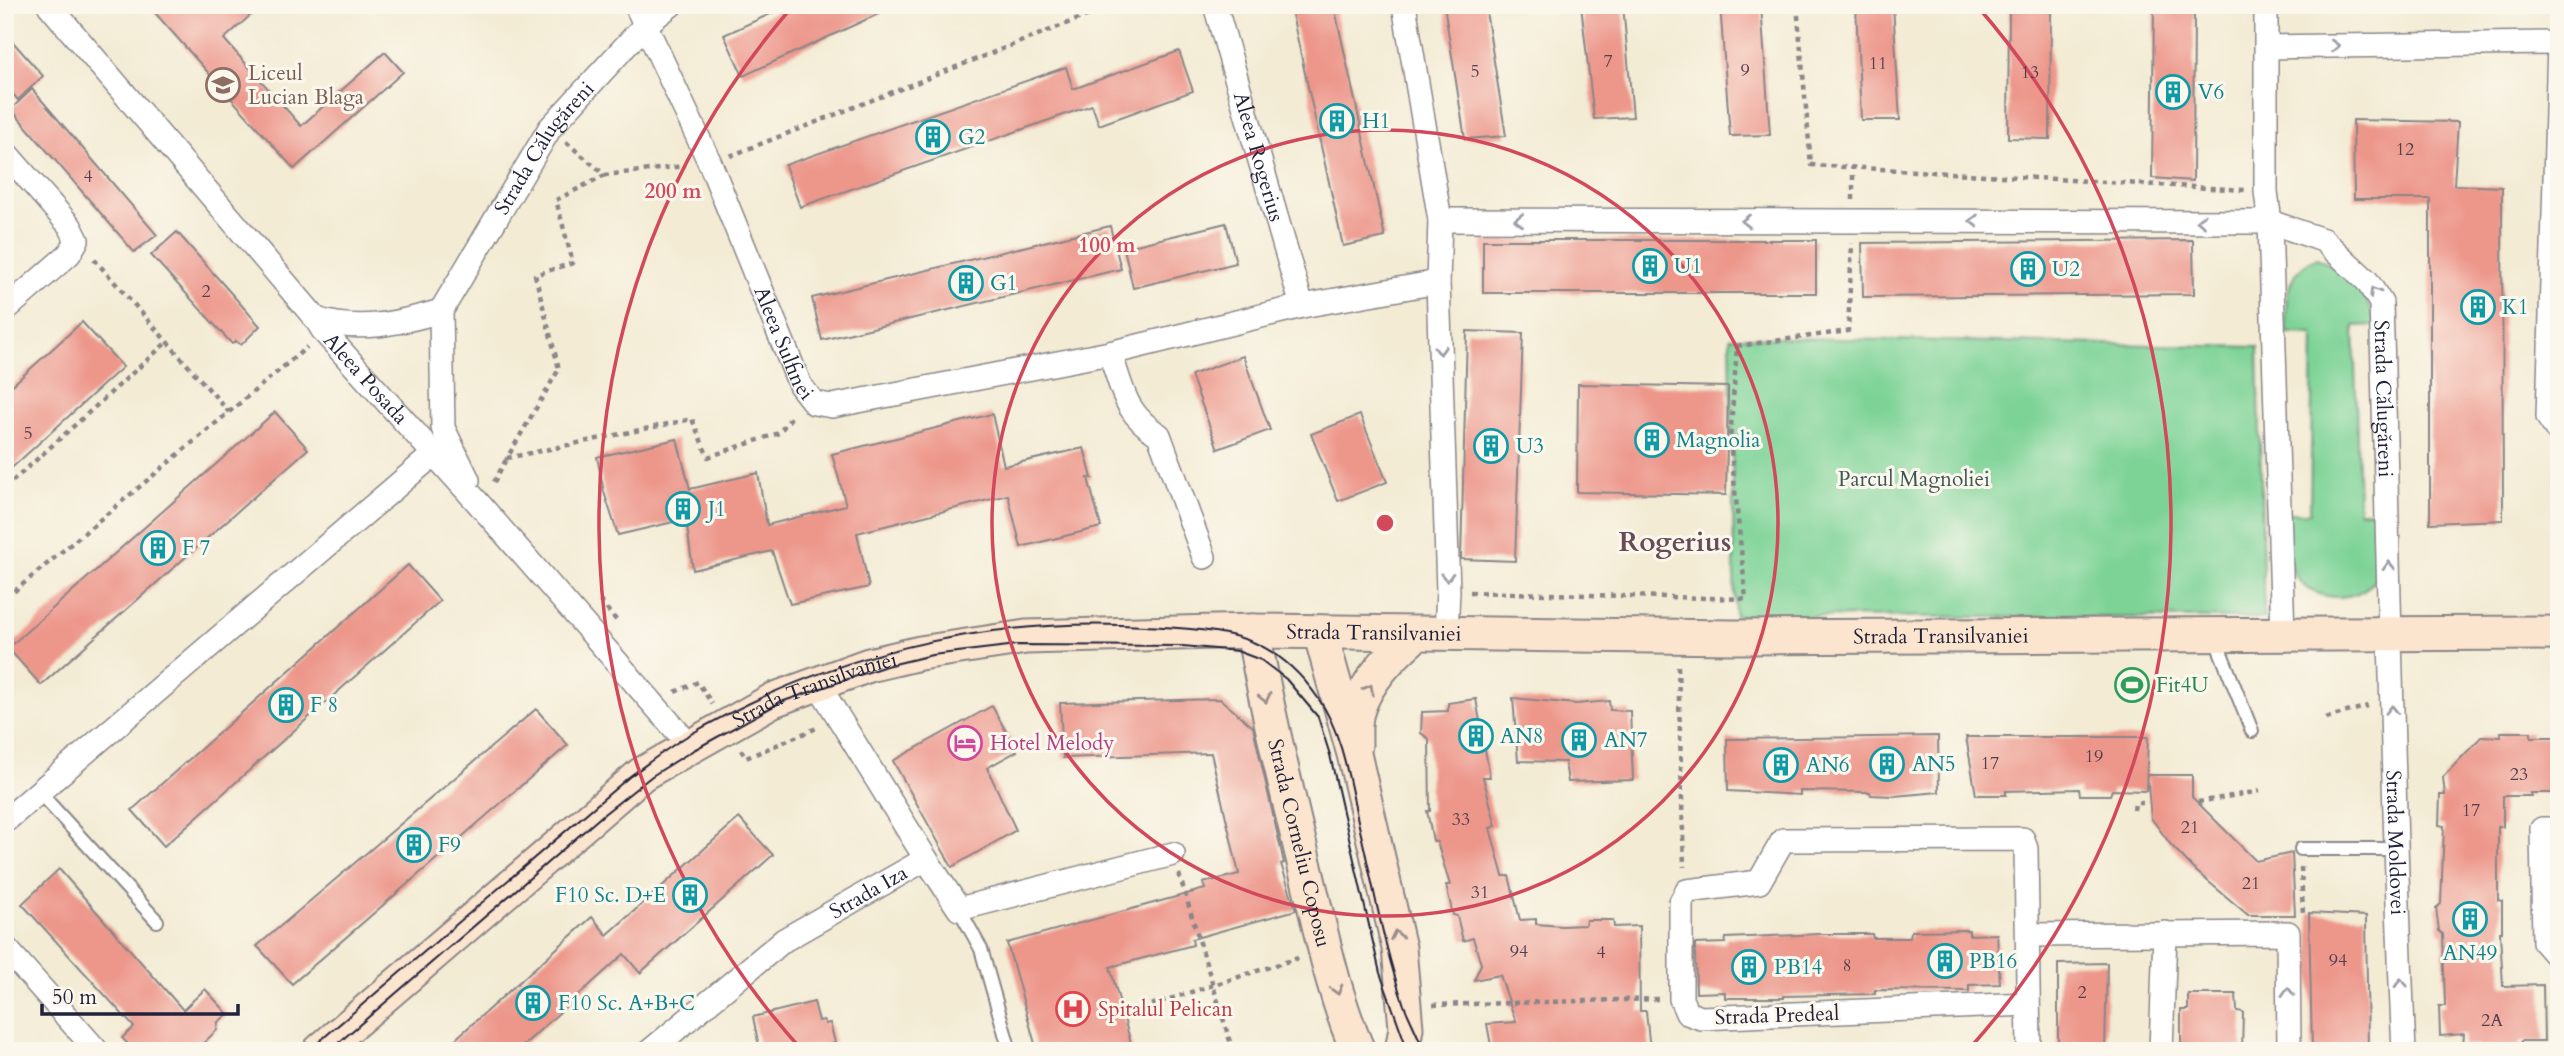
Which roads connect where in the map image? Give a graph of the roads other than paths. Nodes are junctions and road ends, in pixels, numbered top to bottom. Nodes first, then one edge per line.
1 (49, 5) edge
2 (671, 5) edge
3 (1215, 5) edge
4 (1404, 5) edge
5 (2266, 5) edge
6 (640, 15) edge
7 (2559, 43) edge
8 (2267, 47) junction
9 (5, 152) edge
10 (1440, 220) junction
11 (2270, 222) junction
12 (1438, 282) junction
13 (1302, 306) junction
14 (5, 310) edge
15 (441, 311) junction
16 (320, 326) junction
17 (1110, 353) junction
18 (2559, 433) edge
19 (434, 454) junction
20 (479, 504) junction
21 (1204, 557) dead end
22 (1253, 631) junction
23 (1320, 632) junction
24 (1431, 633) junction
25 (2392, 634) junction
26 (2559, 634) edge
27 (2213, 635) junction
28 (2283, 635) junction
29 (818, 684) junction
30 (2252, 731) dead end
31 (690, 746) junction
32 (1354, 754) junction
33 (38, 791) junction
34 (5, 821) edge
35 (2559, 829) edge
36 (2301, 849) road end
37 (2395, 849) junction
38 (1173, 854) road end
39 (926, 859) junction
40 (960, 909) junction
41 (157, 921) dead end
42 (2165, 933) junction
43 (2028, 936) junction
44 (5, 947) edge
45 (2559, 959) edge
46 (2028, 1004) junction
47 (97, 1051) edge
48 (320, 1051) edge
49 (650, 1051) edge
50 (1010, 1051) edge
51 (1358, 1051) edge
52 (1402, 1051) edge
53 (2029, 1051) edge
54 (2161, 1051) edge
55 (2289, 1051) edge
56 (2404, 1051) edge

1 - 16 street, Aleea Posada
2 - 6 street, Strada Călugăreni
3 - 13 street, Aleea Rogerius
4 - 10 street
5 - 8 street
6 - 15 street, Strada Călugăreni
6 - 17 street, Aleea Sulfinei
8 -> 7 street
7 - 18 street
8 - 11 street
9 - 14 street
11 -> 10 street
10 - 12 street
25 -> 11 street, Strada Călugăreni
11 - 28 street
12 - 13 street, Aleea Sulfinei
12 -> 24 street
13 - 17 street, Aleea Sulfinei
15 - 16 street
15 - 20 street
16 - 19 street, Aleea Posada
17 - 21 street
19 - 20 street, Aleea Posada
19 - 33 street
20 - 31 street, Aleea Posada
22 - 23 main road, Strada Transilvaniei
22 - 29 main road, Strada Transilvaniei
22 -> 51 main road, Strada Corneliu Coposu
23 - 24 main road, Strada Transilvaniei
23 - 32 main road
24 - 27 main road, Strada Transilvaniei
32 -> 24 main road
25 - 26 main road, Strada Transilvaniei
25 - 28 main road, Strada Transilvaniei
37 -> 25 street, Strada Moldovei
27 - 28 main road, Strada Transilvaniei
27 - 30 lane
29 - 31 main road, Strada Transilvaniei
29 - 39 street, Strada Iza
31 - 48 main road, Strada Transilvaniei
52 -> 32 main road
33 - 34 street
33 - 41 lane
35 - 45 street
36 - 37 lane
56 -> 37 street, Strada Moldovei
38 - 40 street
39 - 40 street
39 - 49 street, Strada Iza
40 - 50 lane
42 - 43 street
42 - 54 street
55 -> 42 street
43 - 46 street
43 - 46 street, Strada Predeal
44 - 47 street
46 - 53 street

